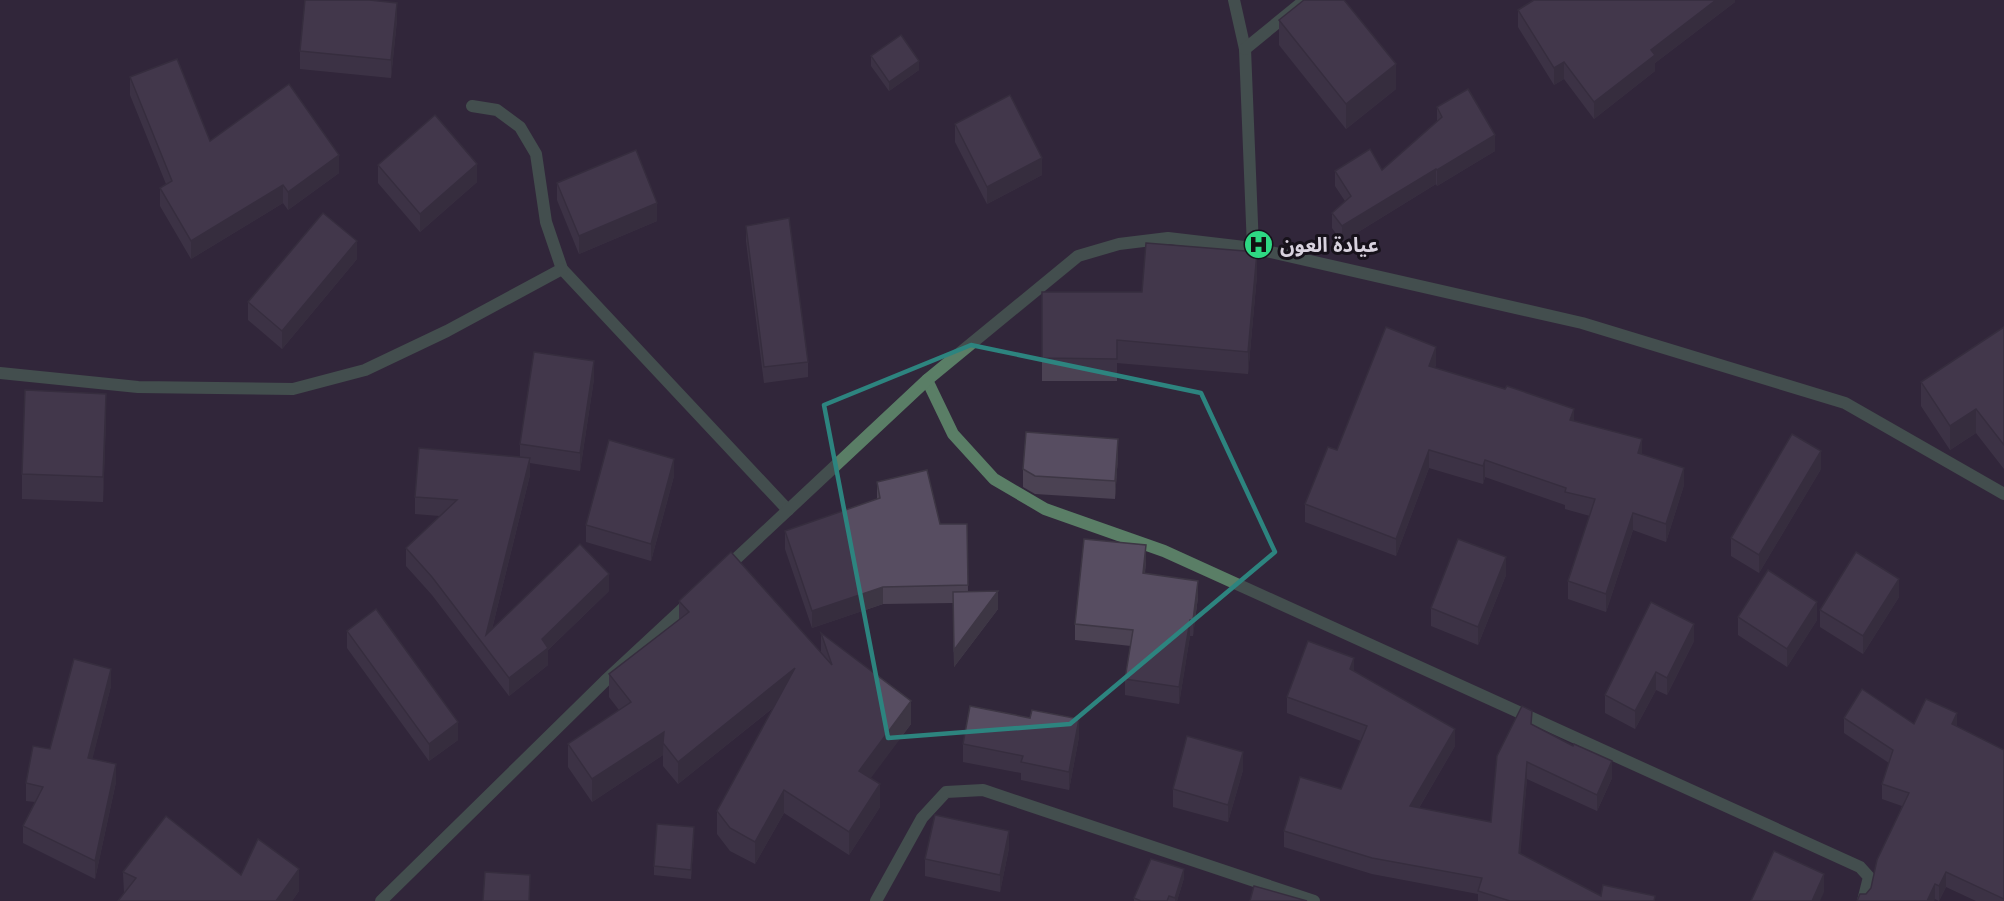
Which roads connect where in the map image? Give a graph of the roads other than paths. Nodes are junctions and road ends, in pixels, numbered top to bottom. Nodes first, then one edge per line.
1 (1234, 0) edge
2 (1305, 0) edge
3 (1245, 49) junction
4 (472, 106) dead end
5 (1253, 248) junction
6 (562, 269) junction
7 (0, 373) edge
8 (927, 380) junction
9 (2004, 494) edge
10 (788, 510) junction
11 (719, 575) edge
12 (701, 591) edge
13 (381, 901) edge
14 (876, 901) edge
15 (1314, 901) edge
16 (1863, 901) edge

1 - 3 street
2 - 3 street
3 - 5 street
4 - 6 street
5 - 8 street
5 - 9 street
6 - 7 street
6 - 10 street
8 - 10 street
8 - 16 street
10 - 11 street
12 - 13 street
14 - 15 street

